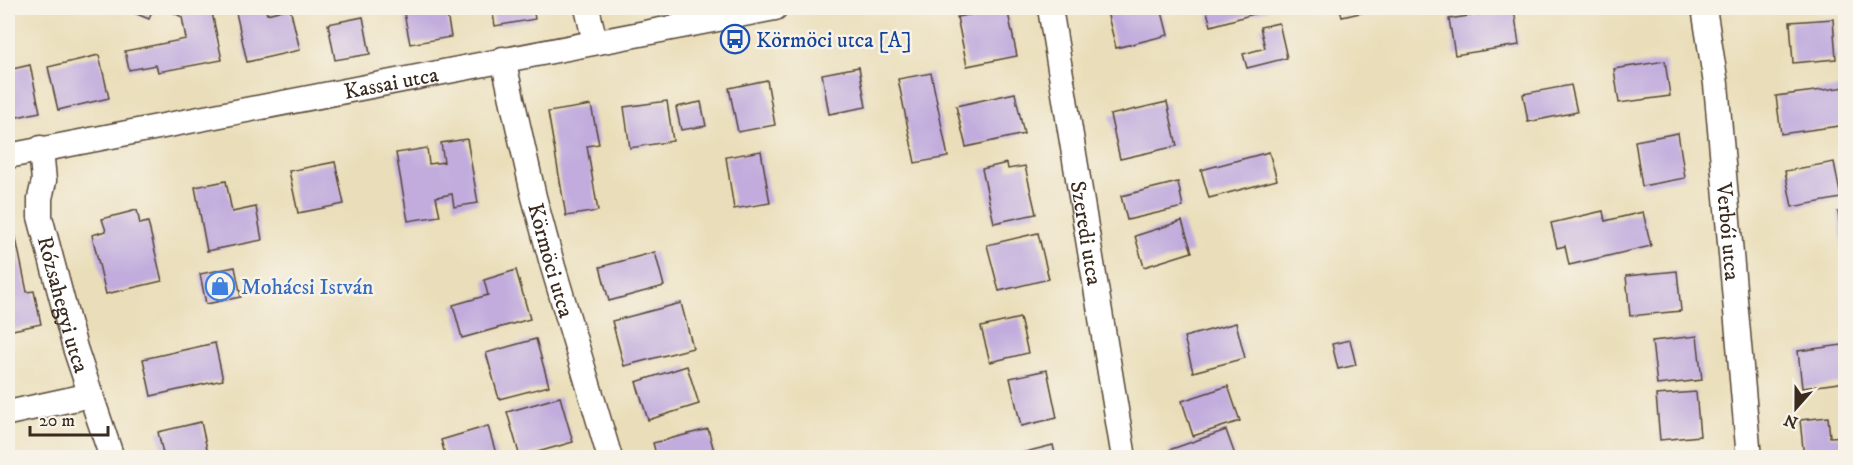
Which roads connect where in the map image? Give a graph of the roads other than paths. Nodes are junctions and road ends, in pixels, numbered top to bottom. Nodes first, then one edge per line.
1 (587, 8) edge
2 (775, 8) edge
3 (1050, 8) edge
4 (1704, 8) edge
5 (595, 42) junction
6 (503, 59) junction
7 (40, 148) junction
8 (8, 156) edge
9 (91, 395) junction
10 (8, 413) edge
11 (112, 458) edge
12 (610, 458) edge
13 (1124, 458) edge
14 (1749, 458) edge

1 - 5 street
2 - 5 street, Kassai utca
3 - 13 street, Szeredi utca
4 - 14 street, Verbói utca
5 - 6 street, Kassai utca
6 - 7 street, Kassai utca
6 - 12 street, Körmöci utca
7 - 8 street, Kassai utca
7 - 9 street, Rózsahegyi utca
9 - 10 street
9 - 11 street, Rózsahegyi utca

